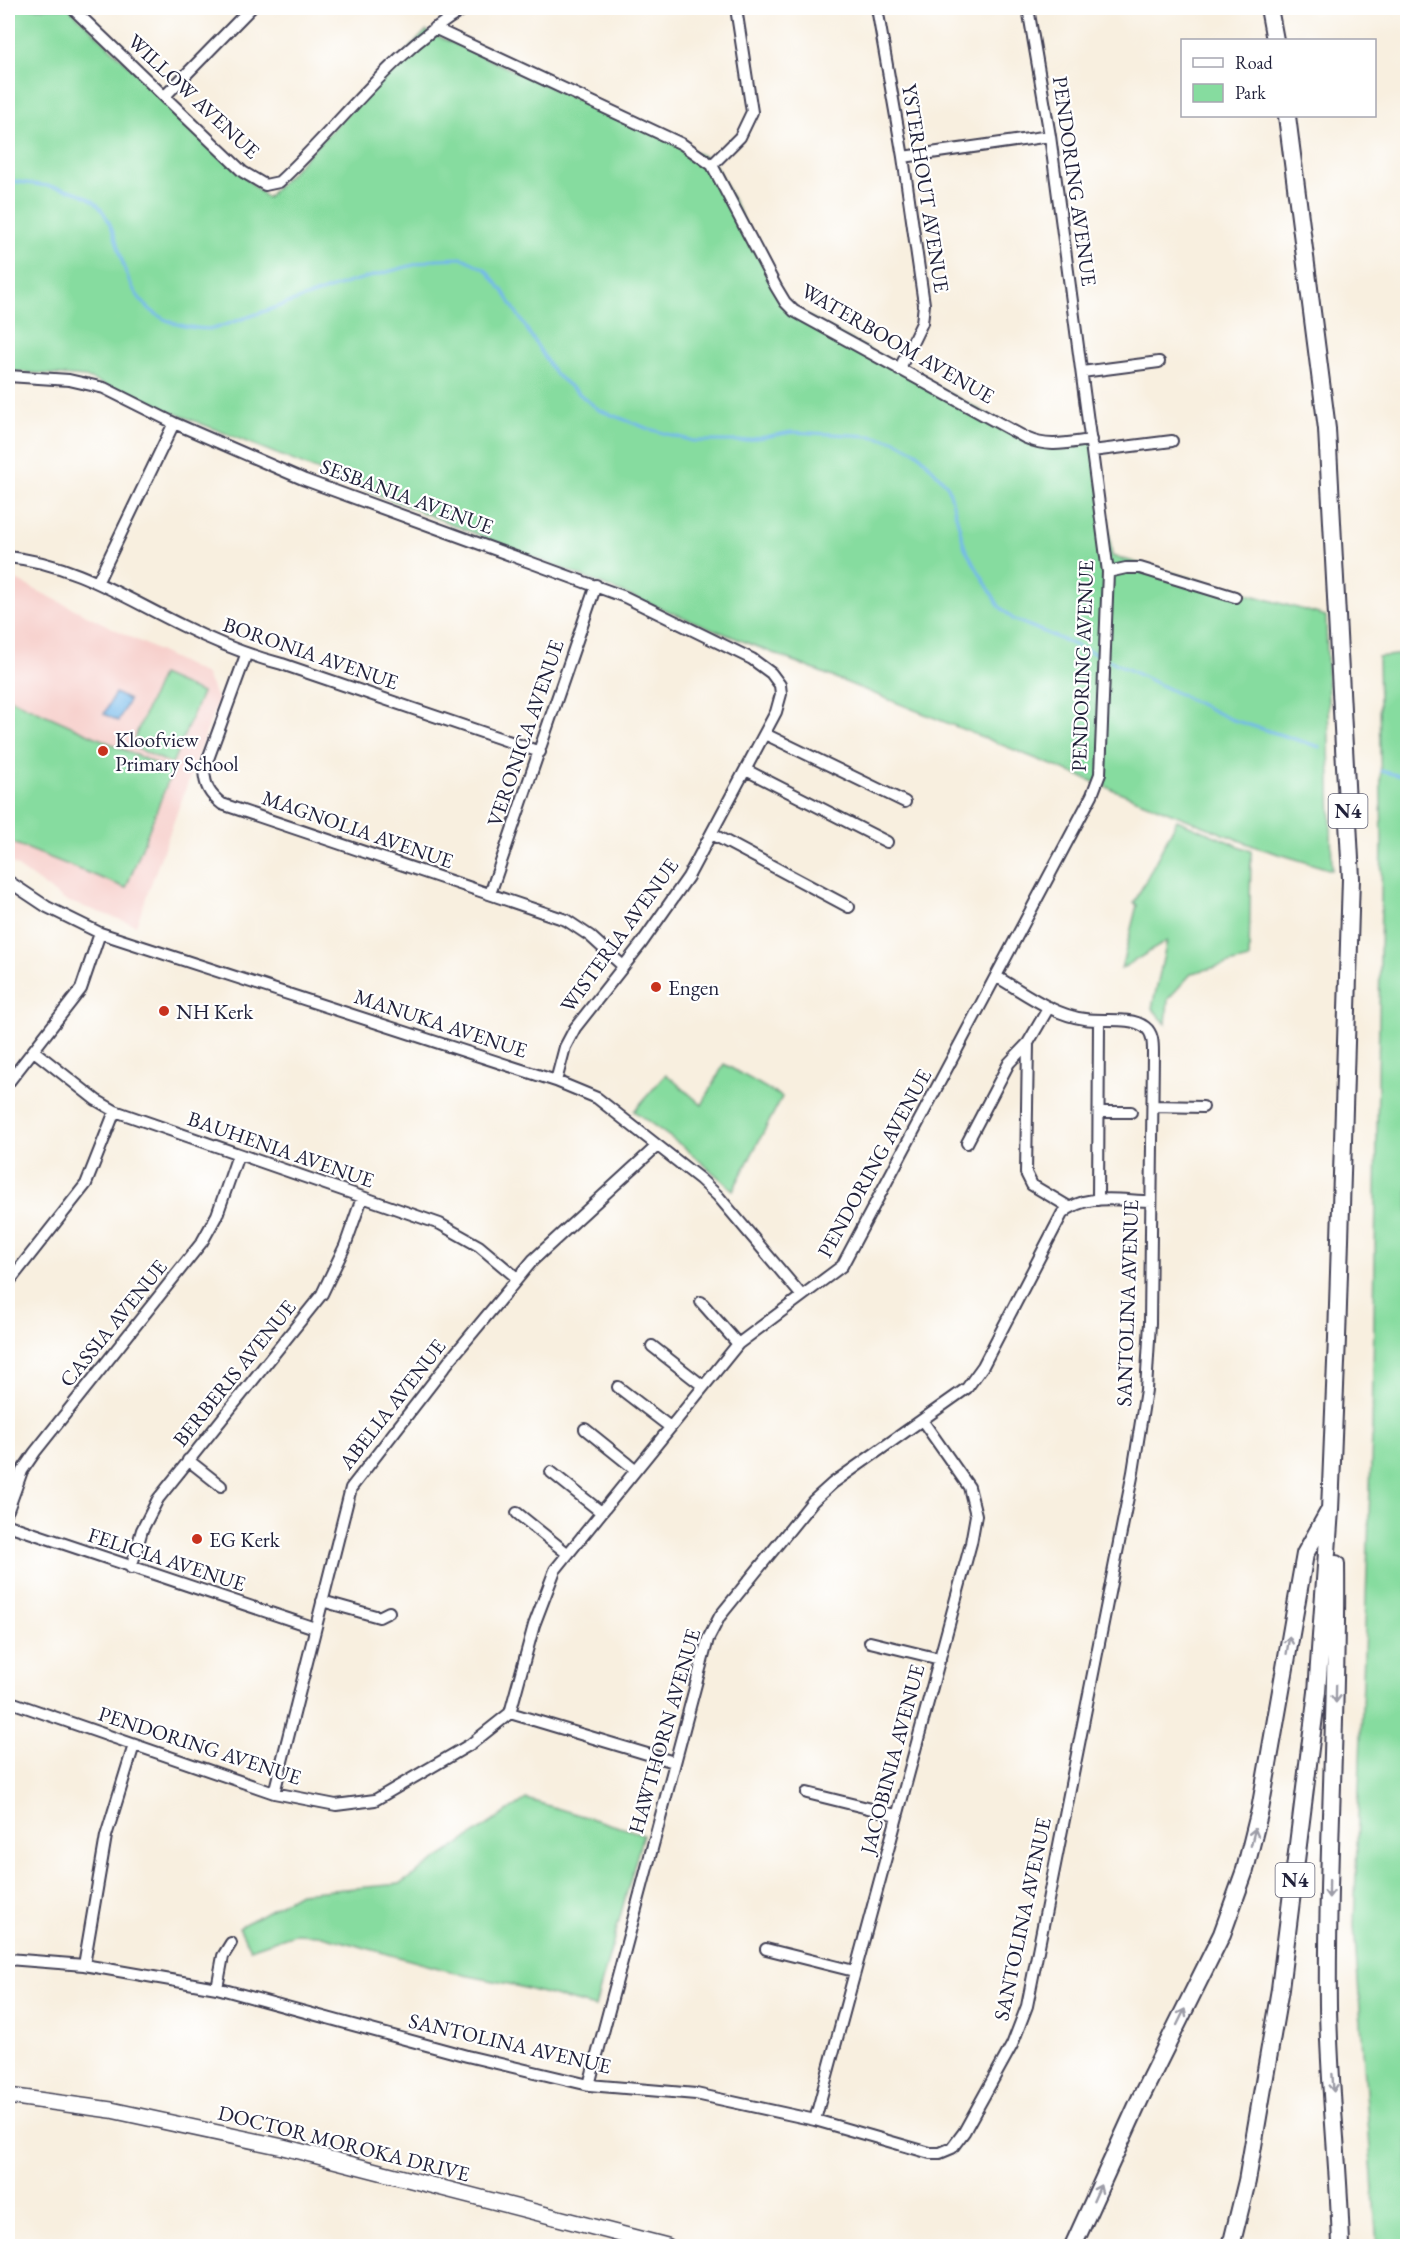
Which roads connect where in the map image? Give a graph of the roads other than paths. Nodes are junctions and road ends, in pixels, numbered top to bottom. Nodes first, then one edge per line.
1 (72, 8) edge
2 (466, 8) edge
3 (736, 8) edge
4 (877, 8) edge
5 (1028, 8) edge
6 (1269, 8) edge
7 (245, 10) edge
8 (434, 28) junction
9 (1275, 39) edge
10 (165, 96) junction
11 (1287, 117) edge
12 (1050, 136) junction
13 (903, 157) junction
14 (712, 165) junction
15 (1159, 362) dead end
16 (899, 370) junction
17 (1082, 372) junction
18 (8, 376) edge
19 (174, 423) junction
20 (1172, 441) dead end
21 (1091, 446) junction
22 (8, 557) edge
23 (1108, 572) junction
24 (98, 581) junction
25 (596, 585) junction
26 (1235, 597) dead end
27 (246, 655) junction
28 (780, 685) joint
29 (765, 734) junction
30 (540, 752) junction
31 (746, 770) junction
32 (905, 802) dead end
33 (712, 834) junction
34 (887, 842) dead end
35 (8, 881) edge
36 (490, 894) junction
37 (849, 907) dead end
38 (100, 933) junction
39 (624, 966) junction
40 (998, 977) junction
41 (1049, 1007) junction
42 (1099, 1021) junction
43 (1028, 1043) junction
44 (34, 1051) junction
45 (556, 1081) junction
46 (8, 1083) edge
47 (1153, 1106) junction
48 (1203, 1107) dead end
49 (115, 1111) junction
50 (1099, 1112) junction
51 (1131, 1112) dead end
52 (967, 1143) dead end
53 (657, 1146) junction
54 (237, 1155) junction
55 (362, 1198) junction
56 (1098, 1200) junction
57 (1151, 1202) junction
58 (1069, 1207) junction
59 (517, 1278) junction
60 (8, 1283) edge
61 (802, 1296) junction
62 (701, 1302) dead end
63 (738, 1344) junction
64 (652, 1346) dead end
65 (703, 1386) junction
66 (618, 1387) dead end
67 (922, 1420) junction
68 (670, 1427) junction
69 (585, 1430) dead end
70 (189, 1460) junction
71 (636, 1470) junction
72 (551, 1472) dead end
73 (221, 1486) dead end
74 (8, 1510) edge
75 (1330, 1510) junction
76 (601, 1512) junction
77 (517, 1514) dead end
78 (8, 1526) edge
79 (568, 1554) junction
80 (131, 1568) junction
81 (322, 1601) junction
82 (389, 1612) dead end
83 (315, 1628) junction
84 (870, 1642) dead end
85 (940, 1659) junction
86 (8, 1701) edge
87 (510, 1713) junction
88 (134, 1745) junction
89 (674, 1762) junction
90 (274, 1793) junction
91 (807, 1793) dead end
92 (896, 1815) junction
93 (231, 1942) dead end
94 (766, 1949) dead end
95 (8, 1959) edge
96 (84, 1965) junction
97 (854, 1971) junction
98 (217, 1988) junction
99 (589, 2085) junction
100 (8, 2096) edge
101 (815, 2120) junction
102 (667, 2247) edge
103 (1073, 2247) edge
104 (1231, 2247) edge
105 (1341, 2247) edge

1 - 10 street, WILLOW AVENUE
2 - 8 street
3 - 14 street
4 - 13 street, YSTERHOUT AVENUE
5 - 12 street, PENDORING AVENUE
6 - 9 highway
7 - 10 street
8 - 10 street, WILLOW AVENUE
8 - 14 street, WATERBOOM AVENUE
11 - 75 highway, N4
12 - 13 street
12 - 17 street, PENDORING AVENUE
13 - 16 street, YSTERHOUT AVENUE
14 - 16 street, WATERBOOM AVENUE
15 - 17 street
16 - 21 street, WATERBOOM AVENUE
17 - 21 street, PENDORING AVENUE
18 - 19 street, SESBANIA AVENUE
19 - 24 street
19 - 25 street, SESBANIA AVENUE
20 - 21 street, WATERBOOM AVENUE
21 - 23 street, PENDORING AVENUE
22 - 24 street, BORONIA AVENUE
23 - 26 street
23 - 40 street, PENDORING AVENUE
24 - 27 street, BORONIA AVENUE
25 - 28 street, SESBANIA AVENUE
25 - 30 street, VERONICA AVENUE
27 - 30 street, BORONIA AVENUE
27 - 36 street, MAGNOLIA AVENUE
28 - 29 street, WISTERIA AVENUE
29 - 31 street, WISTERIA AVENUE
29 - 32 street
30 - 36 street, VERONICA AVENUE
31 - 33 street, WISTERIA AVENUE
31 - 34 street
33 - 37 street
33 - 39 street, WISTERIA AVENUE
35 - 38 street, MANUKA AVENUE
36 - 39 street, MAGNOLIA AVENUE
38 - 44 street
38 - 45 street, MANUKA AVENUE
39 - 45 street, WISTERIA AVENUE
40 - 41 street, SANTOLINA AVENUE
40 - 61 street, PENDORING AVENUE
41 - 42 street, SANTOLINA AVENUE
41 - 43 street
42 - 47 street, SANTOLINA AVENUE
42 - 50 street
43 - 52 street
43 - 58 street
44 - 46 street
44 - 49 street, BAUHENIA AVENUE
45 - 53 street, MANUKA AVENUE
47 - 48 street
47 - 57 street, SANTOLINA AVENUE
49 - 54 street, BAUHENIA AVENUE
49 - 60 street
50 - 51 street
50 - 56 street
53 - 59 street, ABELIA AVENUE
53 - 61 street, MANUKA AVENUE
54 - 55 street, BAUHENIA AVENUE
54 - 74 street, CASSIA AVENUE
55 - 59 street, BAUHENIA AVENUE
55 - 70 street, BERBERIS AVENUE
56 - 57 street
56 - 58 street
57 - 101 street, SANTOLINA AVENUE
58 - 67 street, HAWTHORN AVENUE
59 - 81 street, ABELIA AVENUE
61 - 63 street, PENDORING AVENUE
62 - 63 street
63 - 65 street, PENDORING AVENUE
64 - 65 street
65 - 68 street, PENDORING AVENUE
66 - 68 street
67 - 85 street, JACOBINIA AVENUE
67 - 89 street, HAWTHORN AVENUE
68 - 71 street, PENDORING AVENUE
69 - 71 street
70 - 73 street
70 - 80 street, BERBERIS AVENUE
71 - 76 street, PENDORING AVENUE
72 - 76 street
103 -> 75 highway
75 - 104 highway, N4
75 -> 105 highway
76 - 79 street, PENDORING AVENUE
77 - 79 street
78 - 80 street, FELICIA AVENUE
79 - 87 street, PENDORING AVENUE
80 - 83 street, FELICIA AVENUE
81 - 82 street
81 - 83 street, ABELIA AVENUE
83 - 90 street, ABELIA AVENUE
84 - 85 street
85 - 92 street, JACOBINIA AVENUE
86 - 88 street, PENDORING AVENUE
87 - 89 street
87 - 90 street, PENDORING AVENUE
88 - 90 street, PENDORING AVENUE
88 - 96 street
89 - 99 street, HAWTHORN AVENUE
91 - 92 street
92 - 97 street, JACOBINIA AVENUE
93 - 98 street
94 - 97 street
95 - 96 street, SANTOLINA AVENUE
96 - 98 street, SANTOLINA AVENUE
97 - 101 street, JACOBINIA AVENUE
98 - 99 street, SANTOLINA AVENUE
99 - 101 street, SANTOLINA AVENUE
100 - 102 main road, DOCTOR MOROKA DRIVE

